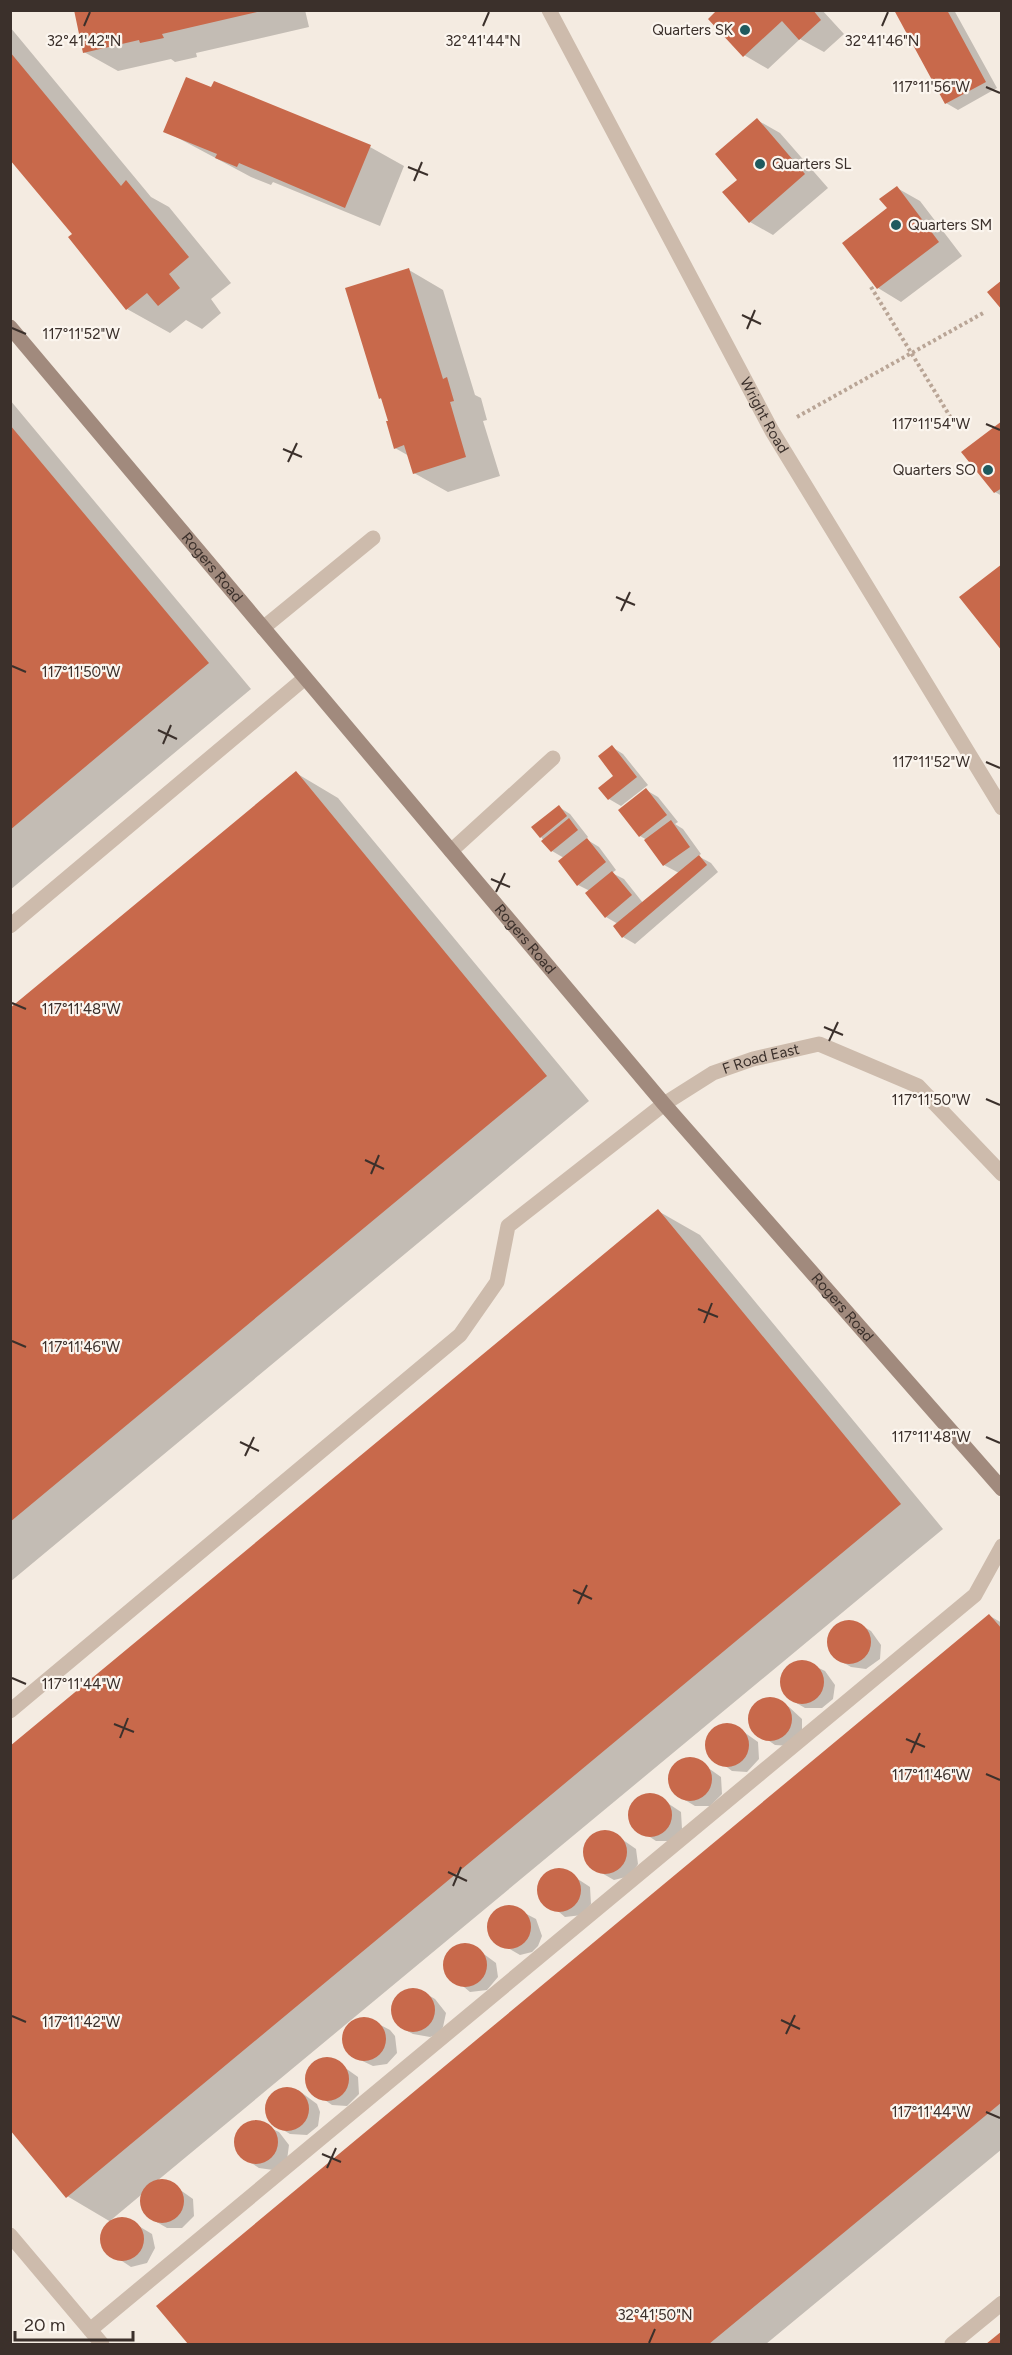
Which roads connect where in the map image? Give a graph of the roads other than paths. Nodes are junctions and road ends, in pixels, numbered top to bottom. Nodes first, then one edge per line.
1 (549, 10) edge
2 (10, 327) edge
3 (373, 538) dead end
4 (263, 628) junction
5 (305, 678) junction
6 (553, 758) dead end
7 (1002, 808) edge
8 (451, 851) junction
9 (10, 926) edge
10 (664, 1104) junction
11 (1002, 1173) edge
12 (1002, 1489) edge
13 (1002, 1546) edge
14 (10, 1711) edge
15 (10, 2235) edge
16 (1002, 2303) edge
17 (90, 2330) junction
18 (102, 2344) edge
19 (952, 2344) edge

1 - 7 street, Wright Road
2 - 4 street, Rogers Road
3 - 4 street
4 - 5 street, Rogers Road
5 - 8 street, Rogers Road
5 - 9 street
6 - 8 street
8 - 10 street, Rogers Road
10 - 11 street, F Road East
10 - 12 street, Rogers Road
10 - 14 street, F Road East
13 - 17 street
15 - 17 street
16 - 19 street
17 - 18 street

